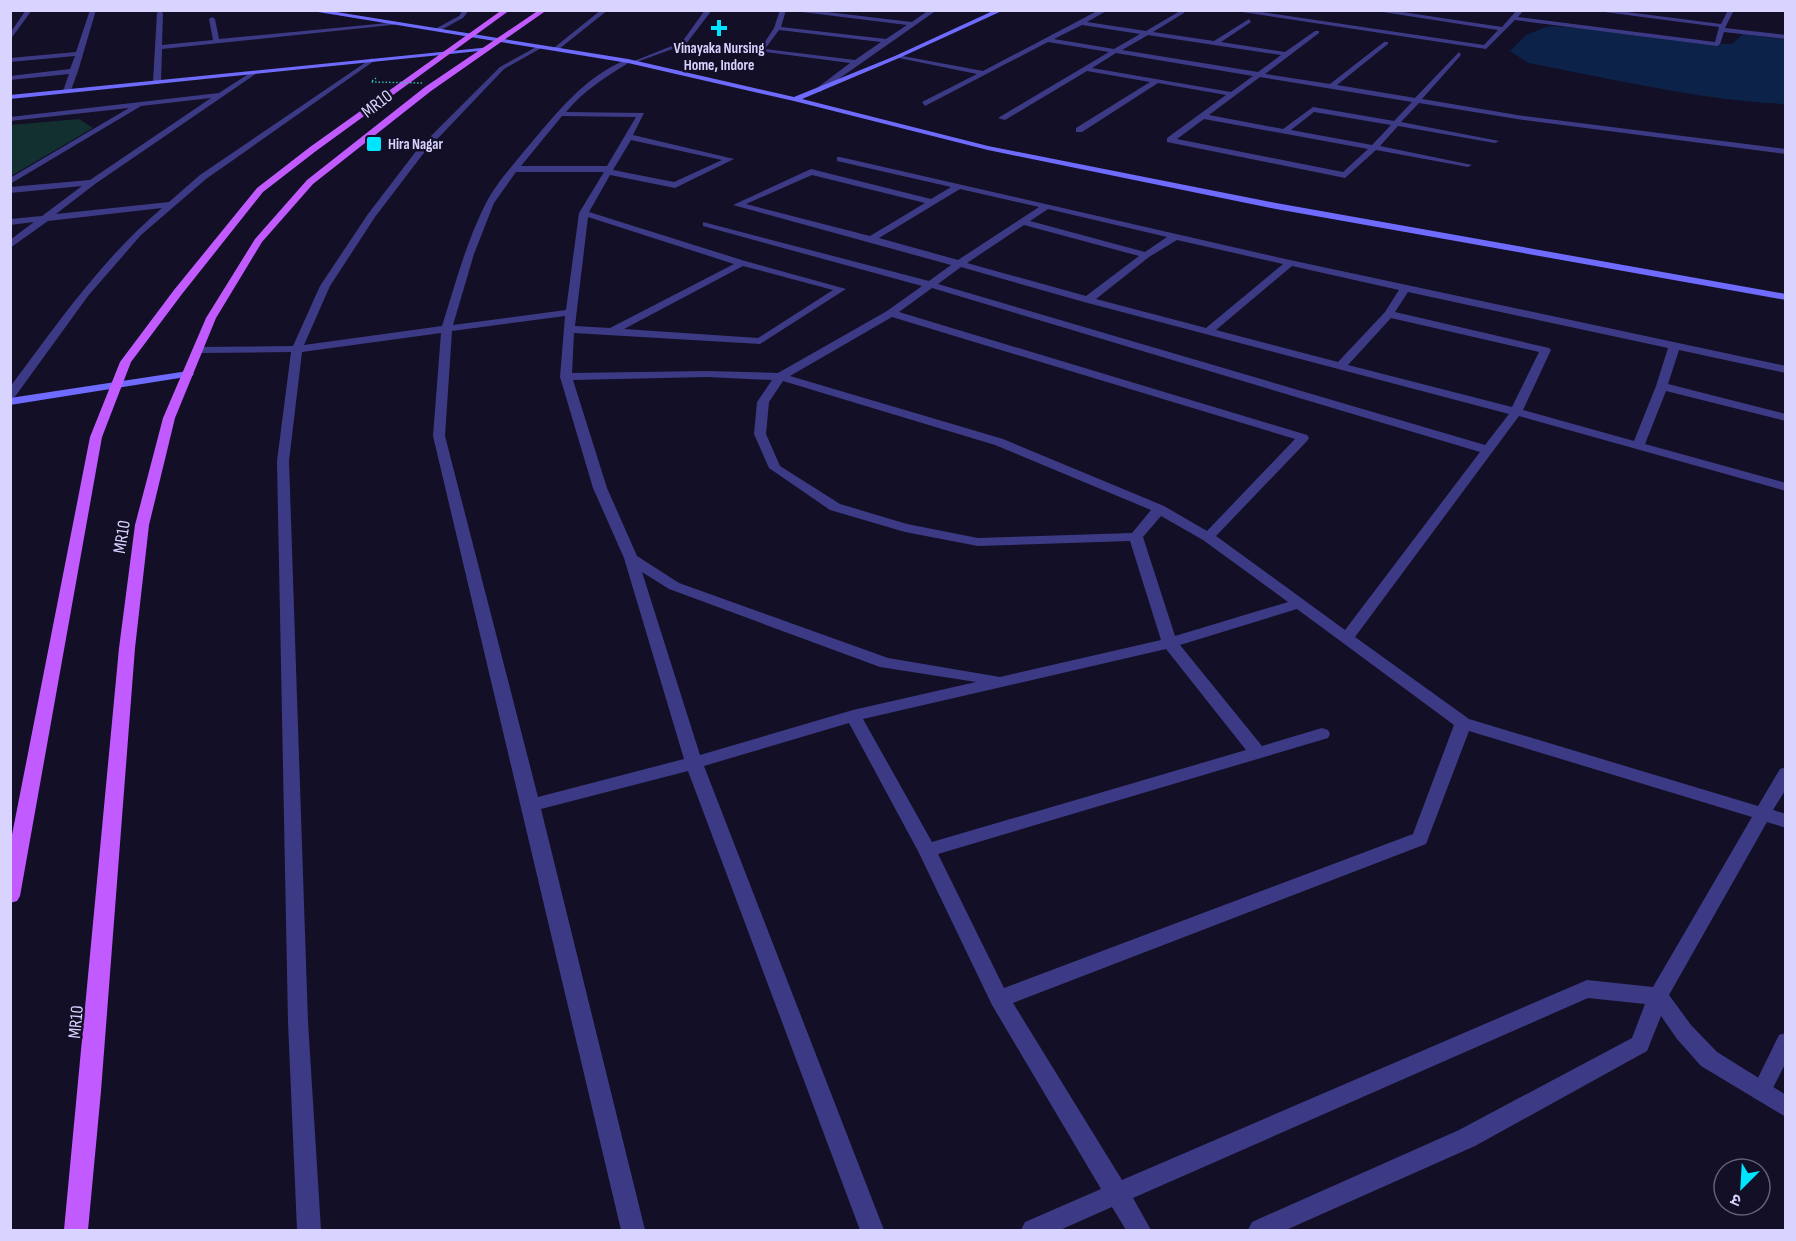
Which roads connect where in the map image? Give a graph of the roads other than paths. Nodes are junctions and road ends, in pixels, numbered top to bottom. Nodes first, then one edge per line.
1 (29, 10) edge
2 (93, 10) edge
3 (309, 10) edge
4 (466, 10) edge
5 (507, 10) edge
6 (544, 10) edge
7 (605, 10) edge
8 (709, 10) edge
9 (783, 10) edge
10 (789, 10) edge
11 (934, 10) edge
12 (1001, 10) edge
13 (1105, 10) edge
14 (1232, 10) edge
15 (1373, 10) edge
16 (1422, 10) edge
17 (1521, 10) edge
18 (1592, 10) edge
19 (1648, 10) edge
20 (1731, 10) edge
21 (1182, 12) dead end
22 (160, 13) dead end
23 (1415, 16) junction
24 (1644, 17) junction
25 (1515, 18) junction
26 (212, 19) dead end
27 (1249, 21) dead end
28 (1082, 23) junction
29 (398, 24) junction
30 (914, 24) junction
31 (777, 28) junction
32 (1722, 28) junction
33 (1504, 29) junction
34 (437, 30) junction
35 (1317, 32) dead end
36 (1148, 34) junction
37 (472, 36) junction
38 (10, 38) edge
39 (1785, 38) edge
40 (1047, 40) junction
41 (216, 41) junction
42 (888, 41) junction
43 (1386, 43) dead end
44 (494, 44) junction
45 (1214, 44) junction
46 (157, 47) junction
47 (540, 47) junction
48 (556, 48) junction
49 (1117, 51) junction
50 (448, 52) junction
51 (80, 54) junction
52 (1285, 54) junction
53 (1459, 54) dead end
54 (897, 57) junction
55 (10, 60) edge
56 (372, 60) junction
57 (632, 62) junction
58 (856, 62) junction
59 (1087, 69) junction
60 (75, 71) junction
61 (255, 72) junction
62 (984, 73) junction
63 (1258, 74) junction
64 (10, 78) edge
65 (1157, 81) junction
66 (157, 82) junction
67 (1332, 86) junction
68 (820, 90) junction
69 (67, 92) junction
70 (1233, 94) junction
71 (222, 95) junction
72 (10, 97) edge
73 (795, 99) junction
74 (1417, 100) junction
75 (142, 103) junction
76 (926, 104) dead end
77 (559, 114) junction
78 (1202, 116) junction
79 (1002, 118) dead end
80 (10, 119) edge
81 (1395, 124) junction
82 (1079, 130) dead end
83 (1284, 132) junction
84 (629, 136) junction
85 (1496, 141) dead end
86 (1374, 148) junction
87 (1785, 152) edge
88 (840, 159) dead end
89 (1468, 165) dead end
90 (514, 169) junction
91 (608, 171) junction
92 (10, 182) edge
93 (92, 182) junction
94 (960, 186) junction
95 (10, 190) edge
96 (932, 202) junction
97 (172, 204) junction
98 (1047, 206) junction
99 (584, 213) junction
100 (48, 217) junction
101 (10, 222) edge
102 (1023, 222) junction
103 (706, 224) dead end
104 (1176, 236) junction
105 (871, 239) junction
106 (10, 245) edge
107 (1146, 255) junction
108 (742, 263) junction
109 (960, 263) junction
110 (1290, 263) junction
111 (932, 285) junction
112 (1406, 287) junction
113 (1785, 297) edge
114 (1088, 300) junction
115 (573, 312) junction
116 (891, 313) junction
117 (1389, 314) junction
118 (447, 327) junction
119 (569, 328) junction
120 (613, 331) junction
121 (1208, 331) junction
122 (1674, 347) junction
123 (297, 349) junction
124 (198, 350) junction
125 (1341, 365) junction
126 (1785, 370) edge
127 (188, 374) junction
128 (566, 377) junction
129 (780, 377) junction
130 (115, 386) junction
131 (1662, 386) junction
132 (10, 396) edge
133 (10, 402) edge
134 (1516, 412) junction
135 (1785, 418) edge
136 (1638, 445) junction
137 (1487, 450) junction
138 (1784, 485) edge
139 (1159, 509) junction
140 (1136, 537) junction
141 (1208, 537) junction
142 (631, 558) junction
143 (1301, 603) junction
144 (1346, 639) junction
145 (1170, 643) junction
146 (1003, 681) junction
147 (853, 716) junction
148 (1463, 723) junction
149 (1322, 734) dead end
150 (1258, 753) junction
151 (693, 763) junction
152 (1785, 773) edge
153 (531, 805) junction
154 (1762, 813) junction
155 (1785, 821) edge
156 (927, 850) junction
157 (10, 896) edge
158 (1658, 996) junction
159 (999, 999) junction
160 (1785, 1041) edge
161 (1761, 1092) junction
162 (1785, 1107) edge
163 (1116, 1194) junction
164 (76, 1230) edge
165 (309, 1230) edge
166 (633, 1230) edge
167 (872, 1230) edge
168 (1033, 1230) edge
169 (1139, 1230) edge
170 (1260, 1230) edge

1 - 38 street
2 - 51 street
3 - 29 street
4 - 34 street
5 - 37 main road, MR10
6 - 44 main road, MR10
7 - 48 street
8 - 57 street
9 - 31 street
10 - 30 street
11 - 30 street
12 - 54 street
13 - 28 street
14 - 33 street
15 - 23 street
16 - 23 street
17 - 25 street
18 - 24 street
19 - 24 street
20 - 32 street
21 - 36 street
22 - 46 street
23 - 33 street
24 - 32 street
25 - 32 street
25 - 33 street
26 - 41 street
27 - 45 street
28 - 36 street
28 - 40 street
29 - 34 street
29 - 41 street
30 - 42 street
31 - 42 street
31 - 58 street
32 - 39 street
34 - 37 street
35 - 52 street
36 - 45 street
36 - 49 street
37 - 44 street
37 - 50 main road, MR10
40 - 49 street
40 - 62 street
41 - 46 street
42 - 58 street
43 - 67 street
44 - 47 street
44 - 50 street
44 - 124 main road, MR10
45 - 52 street
46 - 66 street
47 - 48 street
47 - 123 street
48 - 57 street
49 - 59 street
49 - 63 street
50 - 56 street
50 - 130 main road, MR10
51 - 55 street
51 - 60 street
52 - 63 street
53 - 74 street
54 - 62 street
54 - 68 street
56 - 61 street
56 - 97 street
57 - 73 street
57 - 77 street
58 - 68 street
59 - 65 street
59 - 79 street
60 - 64 street
60 - 69 street
61 - 66 street
61 - 71 street
62 - 76 street
63 - 67 street
63 - 70 street
65 - 70 street
65 - 82 street
66 - 69 street
67 - 74 street
68 - 73 street
69 - 72 street
70 - 78 street
71 - 75 street
71 - 93 street
73 - 113 street
74 - 81 street
74 - 87 street
75 - 80 street
75 - 92 street
77 - 84 street
77 - 90 street
78 - 83 street
78 - 86 street
81 - 83 street
81 - 85 street
81 - 86 street
83 - 86 street
84 - 91 street
84 - 91 street
86 - 89 street
88 - 94 street
90 - 91 street
90 - 118 street
91 - 99 street
93 - 95 street
93 - 100 street
94 - 96 street
94 - 98 street
96 - 105 street
96 - 105 street
97 - 100 street
97 - 132 street
98 - 102 street
98 - 104 street
99 - 108 street
99 - 115 street
100 - 101 street
100 - 106 street
102 - 107 street
102 - 109 street
103 - 111 street
104 - 107 street
104 - 110 street
105 - 109 street
107 - 114 street
108 - 120 street
108 - 120 street
109 - 111 street
109 - 114 street
110 - 112 street
110 - 121 street
111 - 116 street
111 - 137 street
112 - 117 street
112 - 122 street
114 - 121 street
115 - 118 street
115 - 119 street
116 - 129 street
116 - 141 street
117 - 125 street
117 - 134 street
118 - 123 street
118 - 153 street
119 - 120 street
119 - 128 street
121 - 125 street
122 - 126 street
122 - 131 street
123 - 124 street
123 - 165 street
124 - 127 main road, MR10
125 - 134 street
127 - 130 street
127 - 164 main road, MR10
128 - 129 street
128 - 142 street
129 - 139 street
129 - 140 street
130 - 133 street
130 - 157 main road, MR10
131 - 135 street
131 - 136 street
134 - 136 street
134 - 137 street
136 - 138 street
137 - 144 street
139 - 140 street
139 - 141 street
140 - 145 street
141 - 143 street
142 - 146 street
142 - 151 street
143 - 144 street
143 - 145 street
144 - 148 street
145 - 146 street
145 - 150 street
146 - 147 street
147 - 151 street
147 - 156 street
148 - 154 street
148 - 159 street
149 - 150 street
150 - 156 street
151 - 153 street
151 - 167 street
152 - 154 street
153 - 166 street
154 - 155 street
154 - 158 street
156 - 159 street
158 - 161 street
158 - 163 street
158 - 170 street
159 - 163 street
160 - 161 lane
161 - 162 street
163 - 168 street
163 - 169 street

